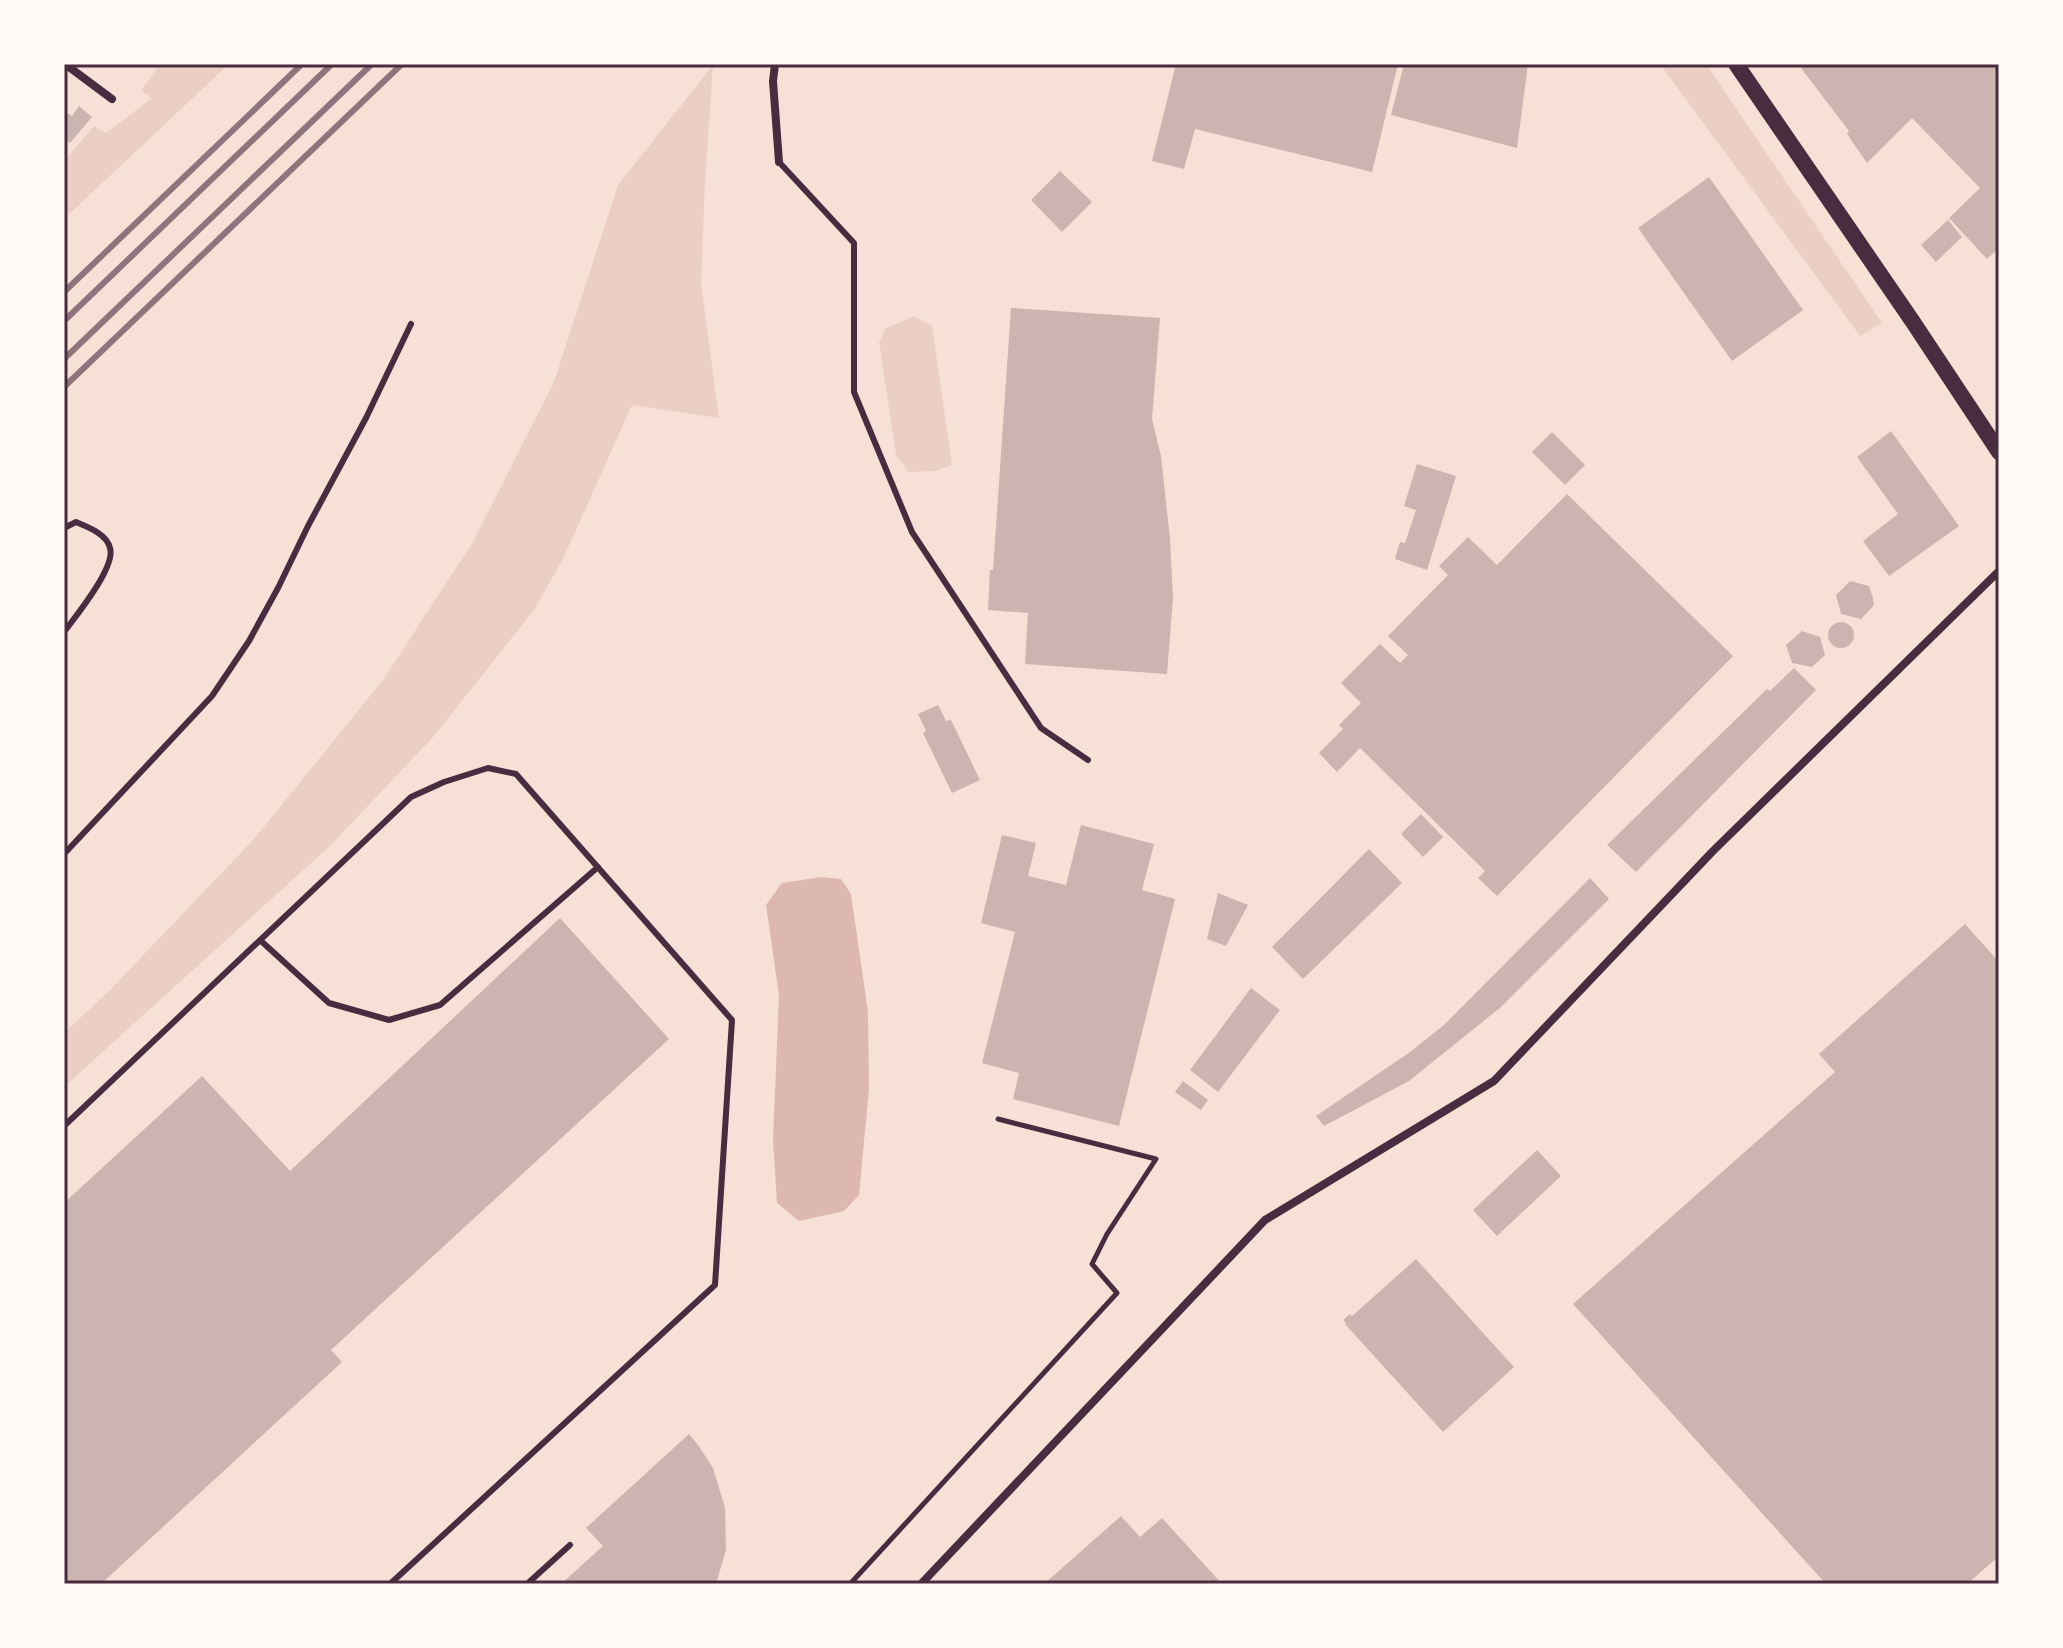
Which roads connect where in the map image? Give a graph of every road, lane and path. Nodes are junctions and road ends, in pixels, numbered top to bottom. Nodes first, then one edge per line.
1 (65, 64) edge
2 (775, 64) edge
3 (1736, 64) edge
4 (112, 99) dead end
5 (779, 162) joint
6 (411, 324) dead end
7 (1999, 452) edge
8 (64, 528) edge
9 (1999, 571) edge
10 (64, 632) edge
11 (1088, 760) dead end
12 (64, 854) edge
13 (598, 867) junction
14 (260, 940) junction
15 (998, 1119) dead end
16 (64, 1126) edge
17 (570, 1545) dead end
18 (390, 1584) edge
19 (527, 1584) edge
20 (850, 1584) edge
21 (921, 1584) edge

1 - 4 street
2 - 5 street
3 - 7 main road
5 - 11 lane
6 - 12 lane
8 - 10 lane
9 - 21 street
13 - 14 lane
13 - 14 lane
13 - 18 lane
14 - 16 lane
15 - 20 path
17 - 19 lane

